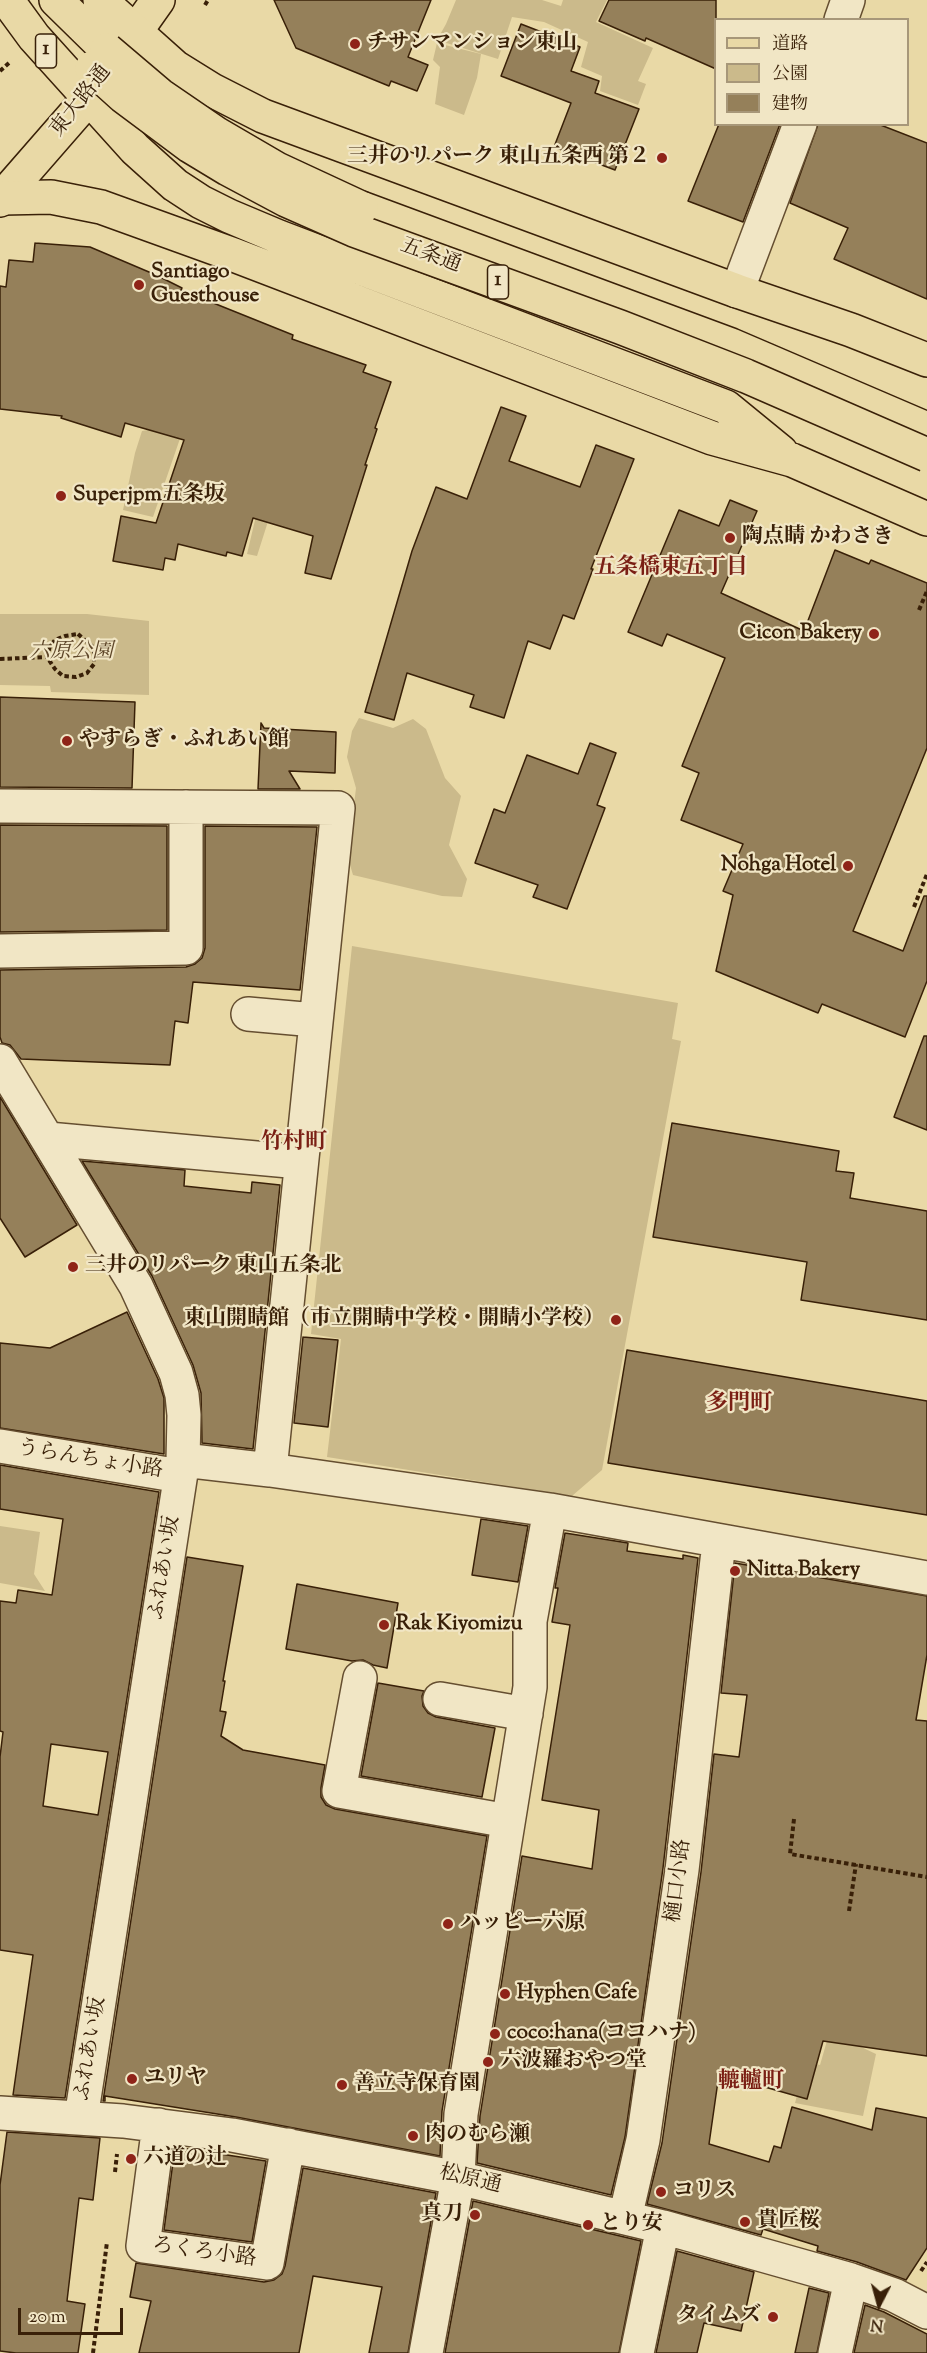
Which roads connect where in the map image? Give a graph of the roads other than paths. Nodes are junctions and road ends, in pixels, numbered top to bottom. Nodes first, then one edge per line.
1 (7, 0) edge
2 (26, 0) edge
3 (56, 0) edge
4 (100, 0) edge
5 (158, 0) edge
6 (848, 0) edge
7 (842, 18) edge
8 (135, 32) junction
9 (96, 72) junction
10 (799, 126) edge
11 (1, 199) edge
12 (737, 291) junction
13 (927, 360) edge
14 (927, 429) edge
15 (927, 455) edge
16 (792, 460) junction
17 (927, 519) edge
18 (0, 806) edge
19 (186, 807) junction
20 (0, 951) edge
21 (248, 1014) dead end
22 (315, 1020) junction
23 (0, 1061) edge
24 (48, 1139) junction
25 (300, 1162) junction
26 (0, 1446) edge
27 (182, 1468) junction
28 (270, 1470) junction
29 (550, 1510) junction
30 (719, 1542) junction
31 (927, 1578) edge
32 (360, 1678) dead end
33 (440, 1699) dead end
34 (526, 1714) junction
35 (508, 1821) junction
36 (0, 2113) edge
37 (81, 2118) junction
38 (159, 2125) junction
39 (288, 2145) junction
40 (458, 2178) junction
41 (625, 2218) junction
42 (663, 2227) junction
43 (851, 2280) junction
44 (926, 2306) edge
45 (426, 2353) edge
46 (636, 2353) edge
47 (836, 2353) edge

1 - 9 main road, 1
2 - 9 main road, 1
3 - 9 main road, 1
4 - 8 main road
5 - 8 main road, 東大路通
6 - 7 street
8 - 9 main road, 東大路通
8 - 12 main road
9 - 11 main road, 東大路通
9 - 14 main road, 五条通 / 1, bridge
9 - 15 main road, 五条通 / 1, bridge
9 - 16 main road, 1
10 - 12 street
11 - 16 main road, 1
12 - 13 main road
16 - 17 main road, 1
18 - 19 street
19 - 20 street
19 - 22 street
21 - 22 street
22 - 25 street
23 - 24 street, ふれあい坂
24 - 25 street
24 - 27 street, ふれあい坂
25 - 28 street
26 - 27 street, うらんちょ小路
27 - 28 street, うらんちょ小路
27 - 37 street, ふれあい坂
28 - 29 street, うらんちょ小路
29 - 30 street, うらんちょ小路
29 - 34 street
30 - 31 street, うらんちょ小路
30 - 41 street, 樋口小路
32 - 35 street
33 - 34 street
34 - 35 street
35 - 40 street
36 - 37 street, 松原通
37 - 38 street, 松原通
38 - 39 street, 松原通
38 - 39 street, ろくろ小路
39 - 40 street, 松原通
40 - 41 street, 松原通
40 - 45 street
41 - 42 street, 松原通
42 - 43 street, 松原通
42 - 46 street
43 - 44 street, 松原通
43 - 47 street

